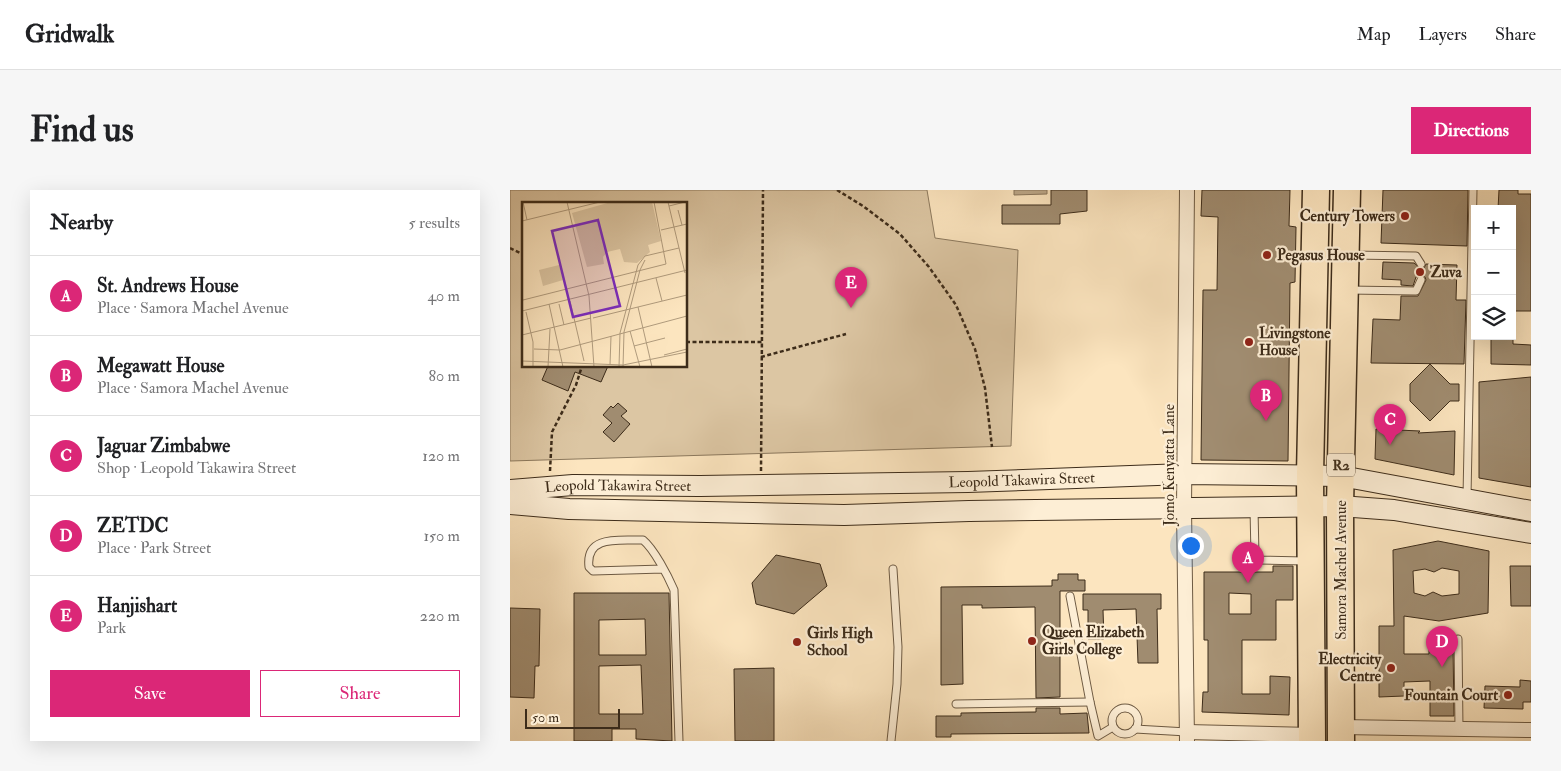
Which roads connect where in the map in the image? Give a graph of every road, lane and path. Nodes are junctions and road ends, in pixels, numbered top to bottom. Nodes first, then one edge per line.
1 (763, 190) edge
2 (837, 190) edge
3 (1187, 190) edge
4 (1316, 190) edge
5 (1348, 190) edge
6 (1473, 190) edge
7 (510, 248) edge
8 (522, 254) edge
9 (1346, 255) junction
10 (1422, 264) dead end
11 (1421, 280) dead end
12 (1346, 290) junction
13 (846, 334) dead end
14 (688, 342) edge
15 (762, 342) junction
16 (761, 357) junction
17 (581, 368) edge
18 (992, 447) dead end
19 (1184, 474) junction
20 (1310, 475) junction
21 (1341, 476) junction
22 (761, 485) junction
23 (549, 488) junction
24 (510, 490) edge
25 (1467, 500) junction
26 (510, 504) edge
27 (1254, 506) junction
28 (1310, 506) junction
29 (1340, 506) junction
30 (1184, 507) junction
31 (1531, 511) edge
32 (1531, 533) edge
33 (1311, 561) junction
34 (663, 569) junction
35 (892, 569) dead end
36 (1070, 596) dead end
37 (1458, 639) dead end
38 (1090, 702) junction
39 (956, 704) dead end
40 (1113, 727) junction
41 (1459, 729) junction
42 (1135, 730) junction
43 (1531, 730) edge
44 (1341, 734) edge
45 (1187, 736) edge
46 (1098, 738) edge
47 (1312, 738) edge
48 (679, 741) edge
49 (891, 741) edge

1 - 15 path
2 - 18 path
3 - 19 street, Jomo Kenyatta Lane
4 - 20 highway, Samora Machel Avenue / R2
5 - 9 highway, Samora Machel Avenue / R2
6 - 25 lane
7 - 8 path
9 - 10 lane
9 - 12 highway, Samora Machel Avenue / R2
11 - 12 lane
12 - 21 highway, Samora Machel Avenue / R2
13 - 16 path
14 - 15 path
15 - 16 path
16 - 22 path
17 - 23 path
19 - 20 main road, Leopold Takawira Street
19 - 22 main road, Leopold Takawira Street
19 - 30 street, Jomo Kenyatta Lane
20 - 21 main road, Leopold Takawira Street
20 - 28 highway, Samora Machel Avenue / R2
21 - 25 main road, Leopold Takawira Street
21 - 29 highway, Samora Machel Avenue / R2
22 - 23 main road, Leopold Takawira Street
23 - 24 main road, Leopold Takawira Street
25 - 31 main road, Leopold Takawira Street
26 - 30 main road, Leopold Takawira Street
27 - 28 main road, Leopold Takawira Street
27 - 30 main road, Leopold Takawira Street
27 - 33 lane
28 - 29 main road, Leopold Takawira Street
28 - 33 highway, Samora Machel Avenue / R2
29 - 32 main road, Leopold Takawira Street
29 - 44 highway, Samora Machel Avenue / R2
30 - 45 street, Jomo Kenyatta Lane
33 - 47 highway, Samora Machel Avenue / R2
34 - 34 lane
34 - 48 lane
35 - 49 lane
36 - 38 lane
37 - 41 lane
38 - 39 lane
38 - 46 lane
40 - 42 lane
40 - 42 lane
40 - 46 lane
41 - 43 street
41 - 44 street
42 - 45 lane
45 - 47 street

